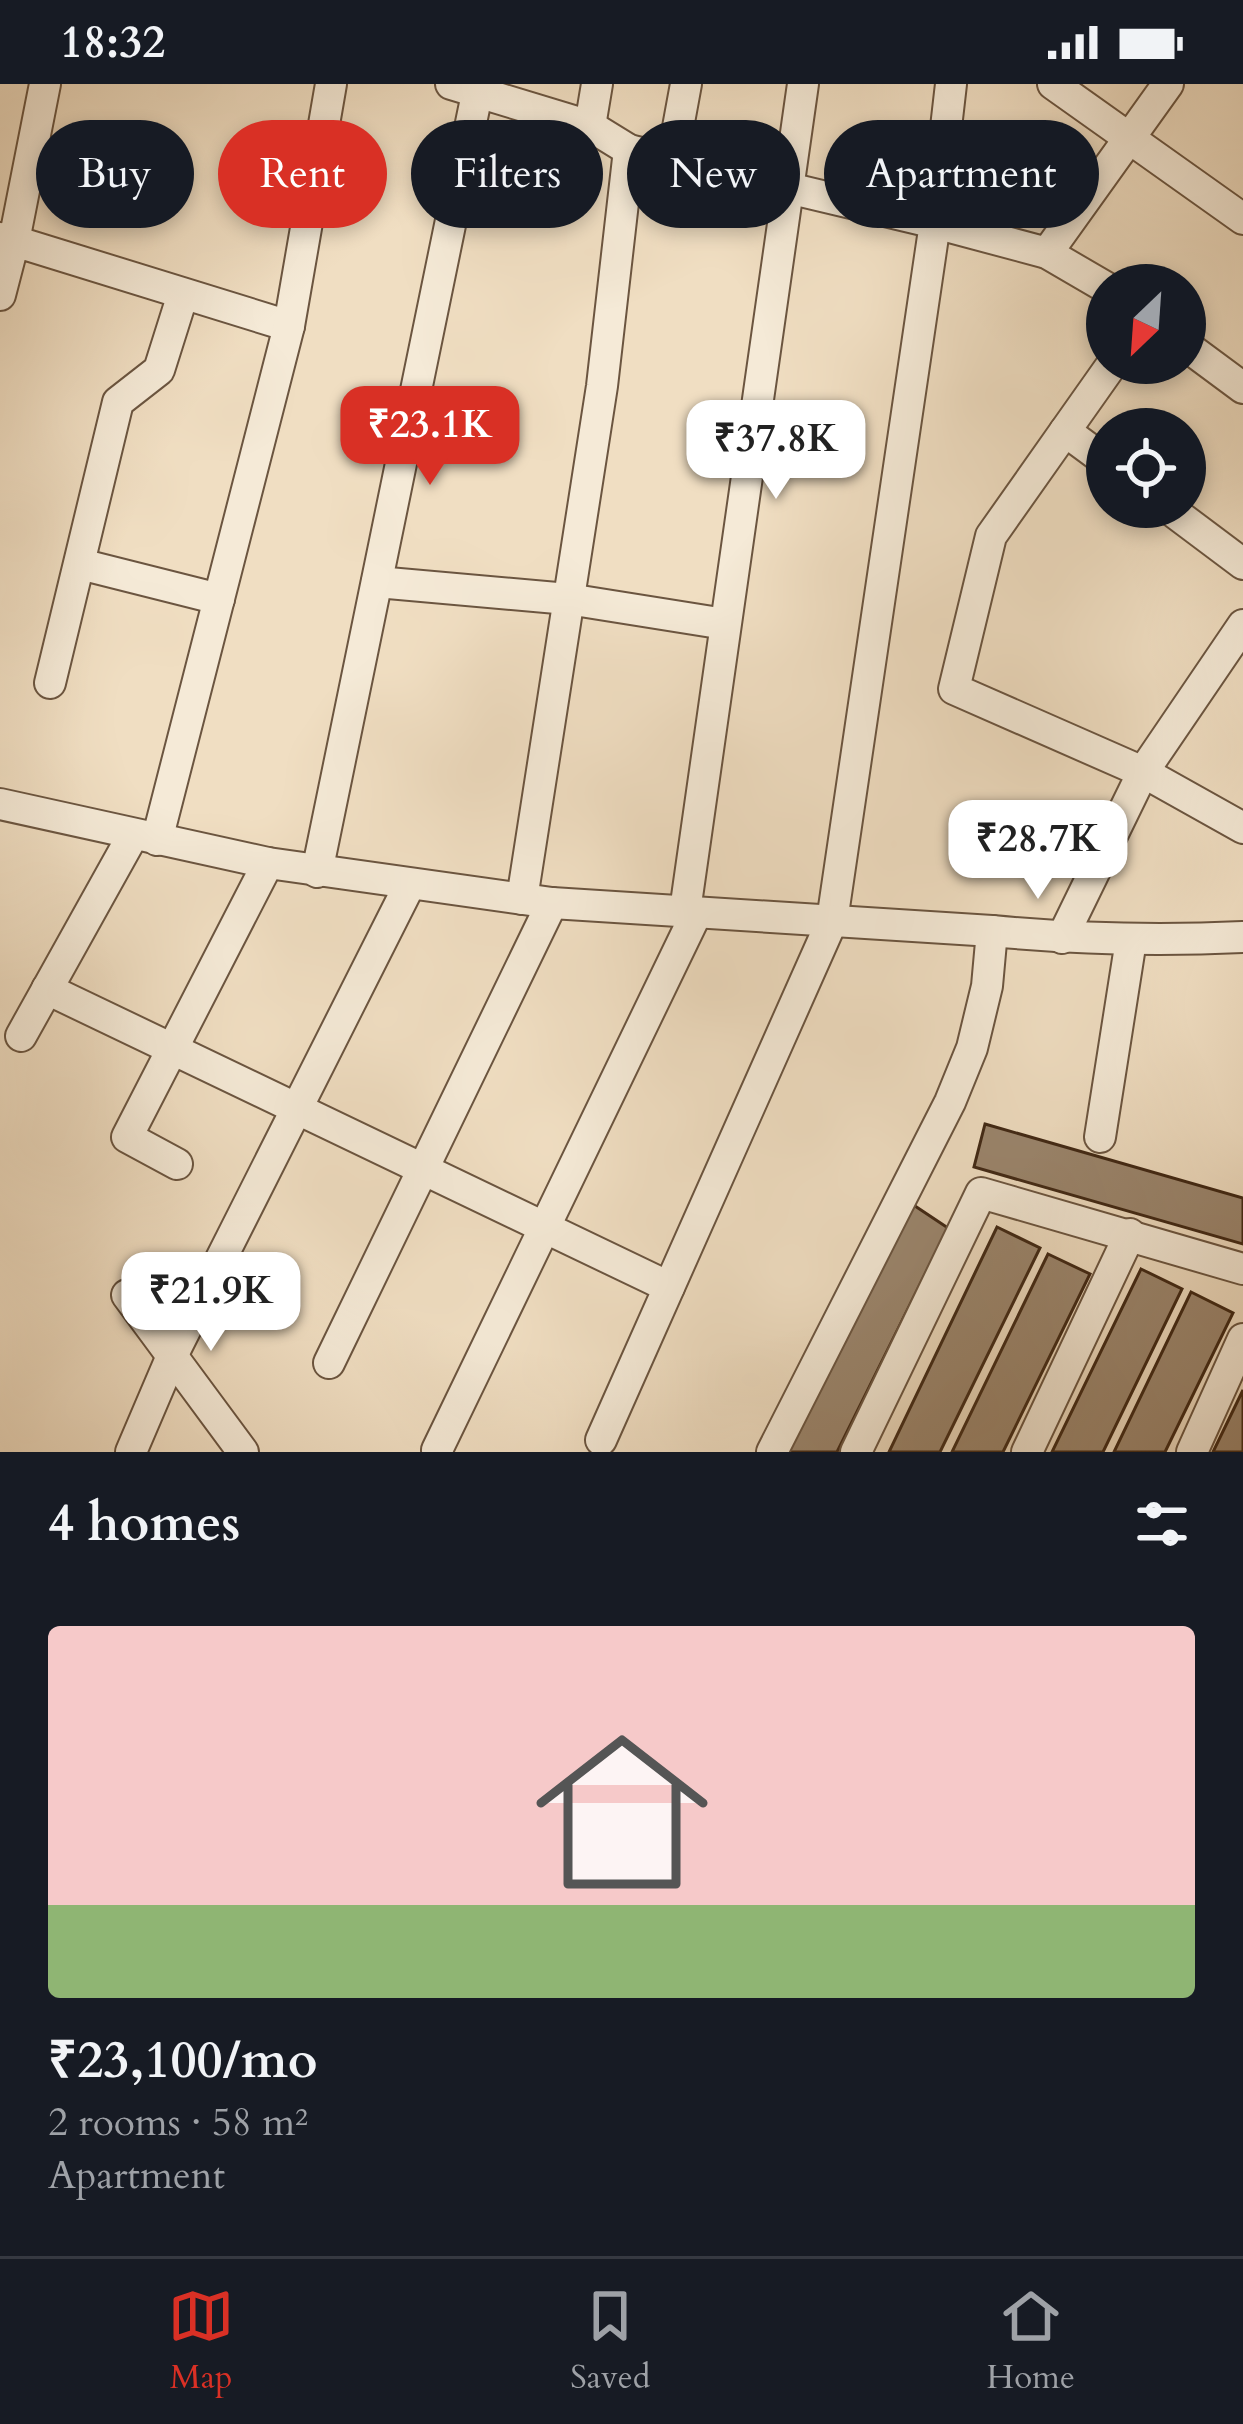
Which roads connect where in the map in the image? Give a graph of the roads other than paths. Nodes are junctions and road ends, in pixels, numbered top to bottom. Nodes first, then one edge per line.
1 (45, 84) edge
2 (331, 84) edge
3 (597, 84) edge
4 (686, 84) edge
5 (802, 84) edge
6 (951, 84) edge
7 (1053, 84) edge
8 (1168, 84) edge
9 (470, 86) edge
10 (572, 120) edge
11 (591, 120) edge
12 (679, 120) edge
13 (797, 120) edge
14 (947, 120) edge
15 (1128, 137) junction
16 (627, 167) edge
17 (1241, 214) edge
18 (782, 228) edge
19 (934, 228) edge
20 (950, 228) edge
21 (7, 239) edge
22 (1047, 253) junction
23 (1086, 276) edge
24 (184, 294) junction
25 (0, 295) edge
26 (289, 326) junction
27 (1206, 361) edge
28 (1098, 384) edge
29 (1243, 388) edge
30 (1065, 430) junction
31 (1086, 446) edge
32 (1195, 528) edge
33 (80, 564) junction
34 (1243, 564) edge
35 (377, 582) junction
36 (568, 598) junction
37 (219, 599) junction
38 (725, 625) junction
39 (1243, 625) edge
40 (50, 683) dead end
41 (1143, 772) junction
42 (0, 804) edge
43 (1243, 828) edge
44 (145, 837) junction
45 (268, 863) junction
46 (317, 872) junction
47 (410, 884) junction
48 (537, 901) junction
49 (691, 912) junction
50 (832, 920) junction
51 (992, 931) junction
52 (1243, 937) edge
53 (1062, 938) junction
54 (1131, 940) junction
55 (47, 989) junction
56 (22, 1036) dead end
57 (172, 1049) junction
58 (296, 1109) junction
59 (1100, 1137) dead end
60 (177, 1164) dead end
61 (423, 1169) junction
62 (544, 1227) junction
63 (1130, 1234) junction
64 (1243, 1269) edge
65 (669, 1287) junction
66 (127, 1295) dead end
67 (1243, 1339) edge
68 (172, 1356) junction
69 (329, 1363) dead end
70 (602, 1440) dead end
71 (437, 1450) edge
72 (131, 1452) edge
73 (243, 1452) edge
74 (772, 1452) edge
75 (856, 1452) edge
76 (1027, 1452) edge
77 (1192, 1452) edge

1 - 21 street
2 - 26 street
3 - 11 street
4 - 12 street
5 - 13 street
6 - 14 street
7 - 15 street
8 - 15 street
9 - 10 street
9 - 35 street
15 - 17 street
15 - 22 street
16 - 36 street
18 - 38 street
19 - 50 street
20 - 22 street
21 - 24 street
21 - 25 street
22 - 23 street
24 - 26 street
24 - 33 street
26 - 37 street
27 - 29 street
28 - 30 street
30 - 31 street
30 - 41 street
32 - 34 street
33 - 37 street
33 - 40 street
35 - 36 street
35 - 46 street
36 - 38 street
36 - 48 street
37 - 44 street
38 - 49 street
39 - 41 street
41 - 43 street
41 - 53 street
42 - 44 street
44 - 45 street
44 - 55 street
45 - 46 street
45 - 57 street
46 - 47 street
47 - 48 street
47 - 58 street
48 - 49 street
48 - 61 street
49 - 50 street
49 - 62 street
50 - 51 street
50 - 65 street
51 - 53 street
51 - 74 street
52 - 54 street
53 - 54 street
54 - 59 street
55 - 56 street
55 - 57 street
57 - 58 street
57 - 60 street
58 - 61 street
58 - 68 street
61 - 62 street
61 - 69 street
62 - 65 street
62 - 71 street
63 - 64 street
63 - 75 street
63 - 76 street
65 - 70 street
66 - 68 street
67 - 77 street
68 - 72 street
68 - 73 street

